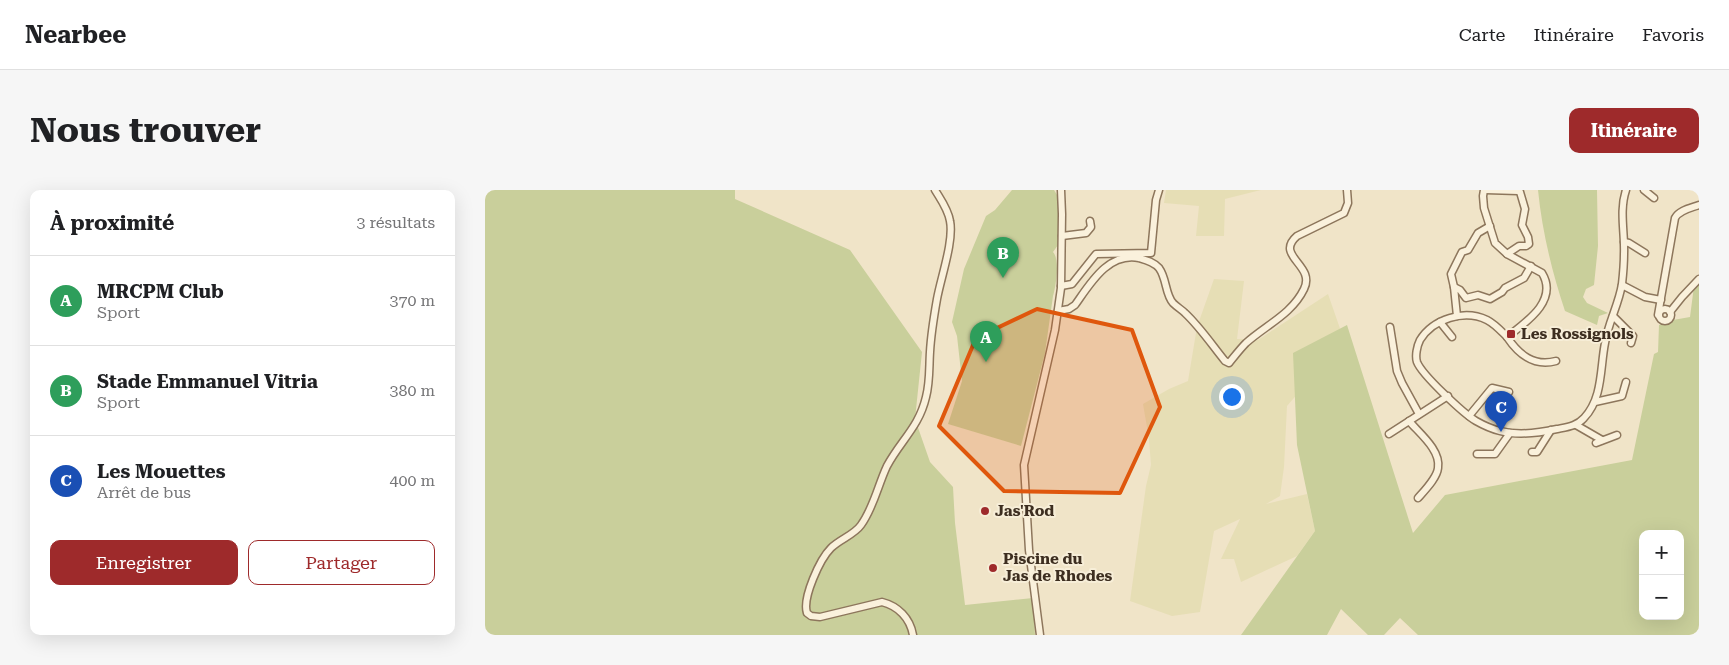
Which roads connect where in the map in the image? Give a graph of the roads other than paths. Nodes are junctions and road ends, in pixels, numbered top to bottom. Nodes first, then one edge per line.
1 (935, 190) edge
2 (1061, 190) edge
3 (1159, 190) edge
4 (1347, 190) edge
5 (1485, 190) edge
6 (1625, 190) edge
7 (1644, 190) edge
8 (1654, 198) dead end
9 (1699, 205) edge
10 (1091, 221) dead end
11 (1489, 226) junction
12 (1062, 236) junction
13 (1623, 242) junction
14 (1645, 253) dead end
15 (1507, 254) junction
16 (1531, 266) junction
17 (1699, 279) edge
18 (1622, 285) junction
19 (1061, 286) junction
20 (1454, 287) junction
21 (1661, 300) junction
22 (1058, 311) junction
23 (1457, 316) junction
24 (1613, 316) junction
25 (1440, 322) junction
26 (1390, 327) dead end
27 (1633, 336) dead end
28 (1452, 337) dead end
29 (1507, 337) junction
30 (1556, 361) dead end
31 (1625, 382) dead end
32 (1509, 392) dead end
33 (1448, 396) junction
34 (1595, 402) junction
35 (1419, 414) junction
36 (1469, 416) junction
37 (1409, 421) junction
38 (1576, 425) junction
39 (1551, 430) junction
40 (1510, 433) junction
41 (1389, 434) dead end
42 (1617, 435) dead end
43 (1546, 452) dead end
44 (1477, 454) dead end
45 (1418, 498) dead end
46 (913, 635) edge
47 (1041, 635) edge

1 - 46 street
2 - 12 street
3 - 19 street
4 - 22 street
5 - 11 street
5 - 15 street
6 - 13 street
7 - 8 street
9 - 21 street
10 - 12 street
11 - 15 street
11 - 20 street
12 - 19 street
13 - 14 street
13 - 18 street
15 - 16 street
16 - 20 street
16 - 29 street
17 - 21 street
18 - 21 street
18 - 24 street
19 - 22 street
20 - 23 street
22 - 47 street
23 - 25 street
23 - 29 street
24 - 27 street
24 - 34 street
25 - 28 street
25 - 33 street
26 - 35 street
29 - 30 street
31 - 34 street
32 - 36 street
33 - 35 street
33 - 36 street
34 - 38 street
35 - 37 street
36 - 40 street
37 - 41 street
37 - 45 street
38 - 39 street
38 - 42 street
39 - 40 street
39 - 43 street
40 - 44 street

